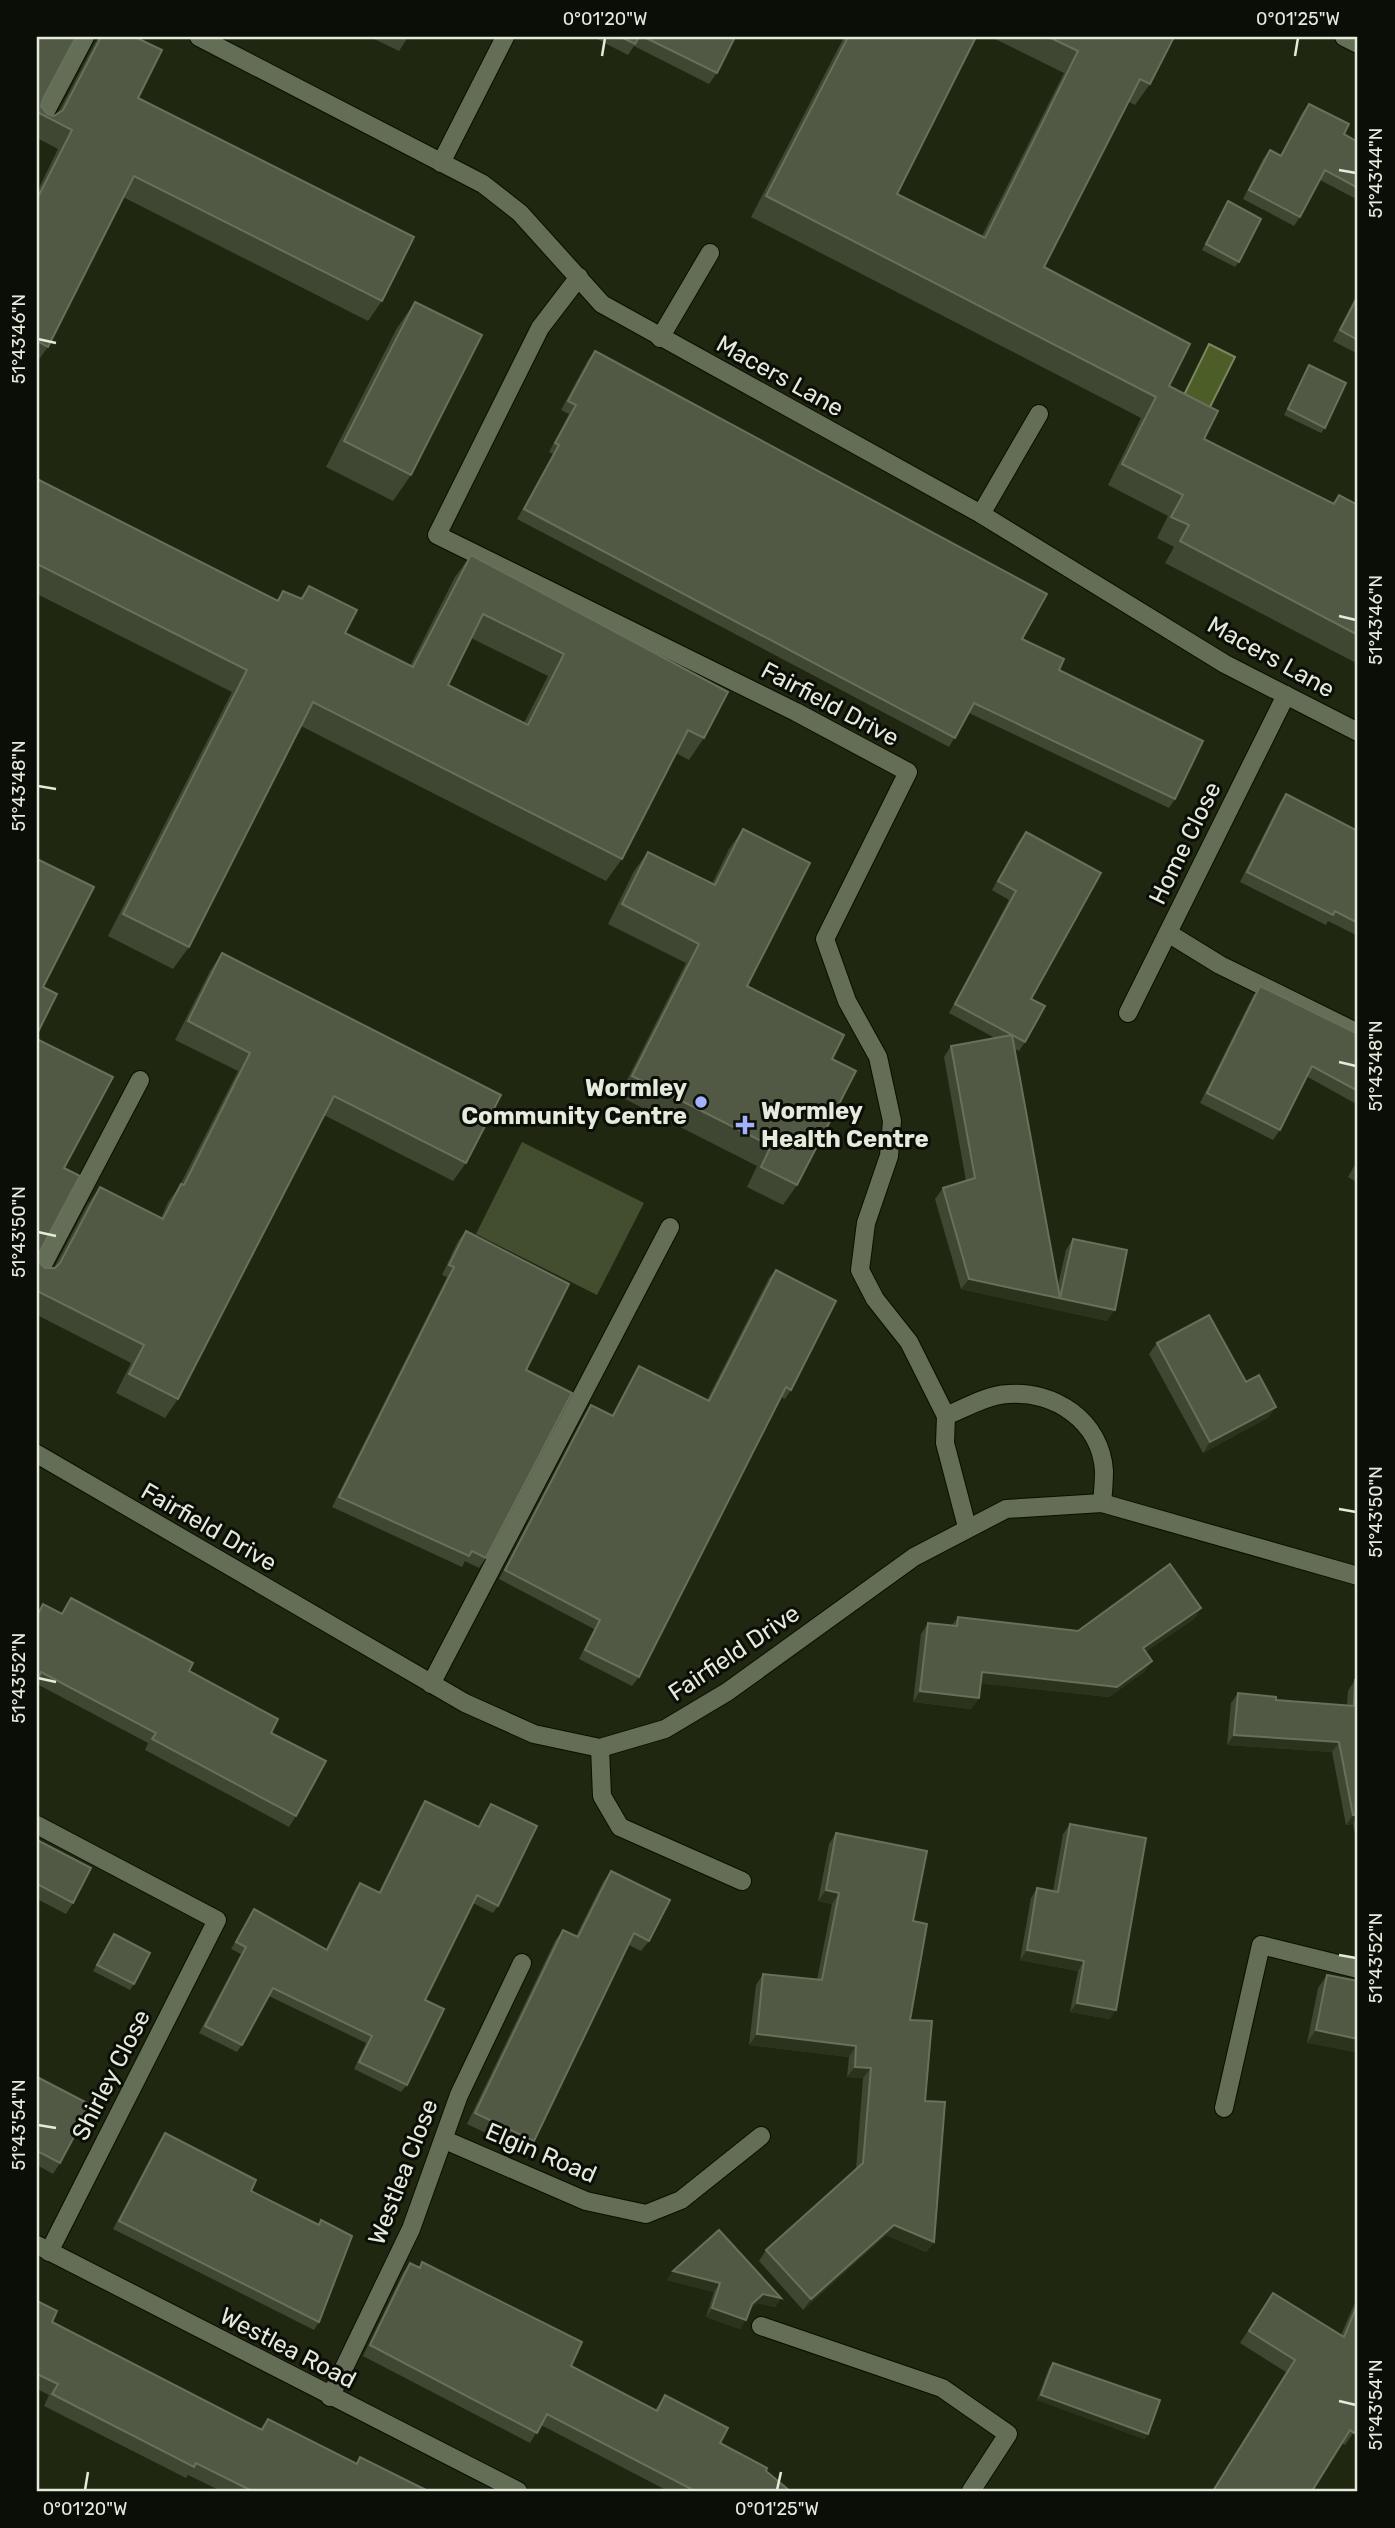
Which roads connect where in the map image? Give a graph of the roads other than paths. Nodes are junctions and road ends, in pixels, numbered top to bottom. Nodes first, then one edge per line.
1 (85, 37) edge
2 (505, 37) edge
3 (1344, 37) edge
4 (205, 38) edge
5 (1358, 44) edge
6 (40, 124) edge
7 (441, 163) junction
8 (709, 253) dead end
9 (579, 277) junction
10 (660, 338) junction
11 (1039, 414) dead end
12 (981, 514) junction
13 (1286, 695) junction
14 (1358, 732) edge
15 (1168, 933) junction
16 (1128, 1013) dead end
17 (1358, 1032) edge
18 (140, 1080) dead end
19 (670, 1227) dead end
20 (37, 1276) edge
21 (946, 1416) junction
22 (37, 1454) edge
23 (1102, 1503) junction
24 (967, 1527) junction
25 (1358, 1576) edge
26 (431, 1684) junction
27 (600, 1748) junction
28 (37, 1825) edge
29 (742, 1881) dead end
30 (522, 1963) dead end
31 (1358, 1969) edge
32 (1224, 2108) dead end
33 (761, 2136) dead end
34 (445, 2140) junction
35 (43, 2248) edge
36 (761, 2326) dead end
37 (330, 2397) junction
38 (518, 2491) edge
39 (971, 2491) edge

1 - 6 street
2 - 7 street
3 - 5 street
4 - 7 street, Macers Lane
7 - 9 street, Macers Lane
8 - 10 street
9 - 10 street, Macers Lane
9 - 21 street, Fairfield Drive
10 - 12 street, Macers Lane
11 - 12 street
12 - 13 street, Macers Lane
13 - 14 street, Macers Lane
13 - 15 street, Home Close
15 - 16 street, Home Close
15 - 17 street
18 - 20 street
19 - 26 street
21 - 23 street
21 - 24 street, Fairfield Drive
22 - 26 street, Fairfield Drive
23 - 24 street, Fairfield Drive
23 - 25 street, Fairfield Drive
24 - 27 street, Fairfield Drive
26 - 27 street, Fairfield Drive
27 - 29 street
28 - 35 street, Shirley Close
30 - 34 street, Westlea Close
31 - 32 street
33 - 34 street, Elgin Road
34 - 37 street, Westlea Close
35 - 37 street, Westlea Road
36 - 39 street
37 - 38 street, Westlea Road

